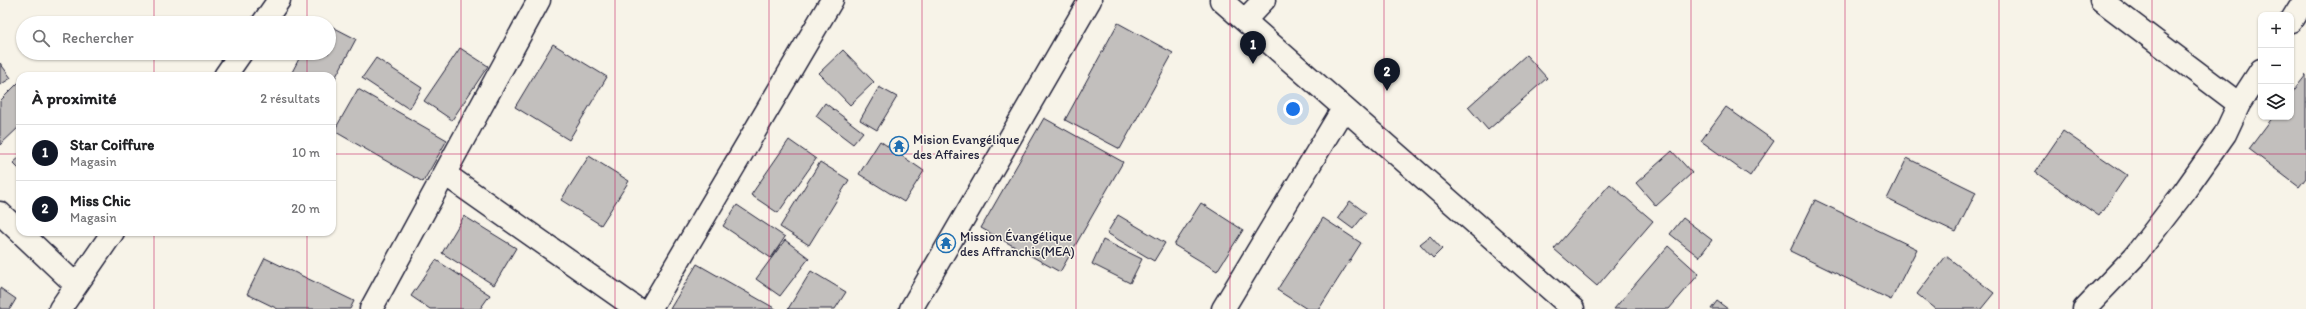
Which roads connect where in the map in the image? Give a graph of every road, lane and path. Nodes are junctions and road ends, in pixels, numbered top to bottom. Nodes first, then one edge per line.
1 (279, 0) edge
2 (539, 0) edge
3 (832, 0) edge
4 (1090, 0) edge
5 (1221, 0) edge
6 (1264, 0) edge
7 (2101, 0) edge
8 (2304, 0) edge
9 (268, 16) edge
10 (2294, 16) edge
11 (1245, 20) junction
12 (236, 60) edge
13 (228, 72) edge
14 (2258, 75) edge
15 (2239, 104) junction
16 (1343, 109) junction
17 (445, 174) junction
18 (0, 213) edge
19 (16, 228) edge
20 (24, 236) edge
21 (111, 236) edge
22 (76, 285) junction
23 (60, 309) edge
24 (371, 309) edge
25 (636, 309) edge
26 (650, 309) edge
27 (911, 309) edge
28 (1223, 309) edge
29 (1573, 309) edge
30 (2084, 309) edge

1 - 9 street
2 - 17 street
3 - 26 street
4 - 27 street
5 - 11 street
6 - 11 street
7 - 15 street
8 - 10 street
11 - 16 street
12 - 13 street
14 - 15 street
15 - 30 street
16 - 28 street
16 - 29 street
17 - 24 street
17 - 25 street
18 - 19 street
20 - 22 street
21 - 22 street
22 - 23 street

